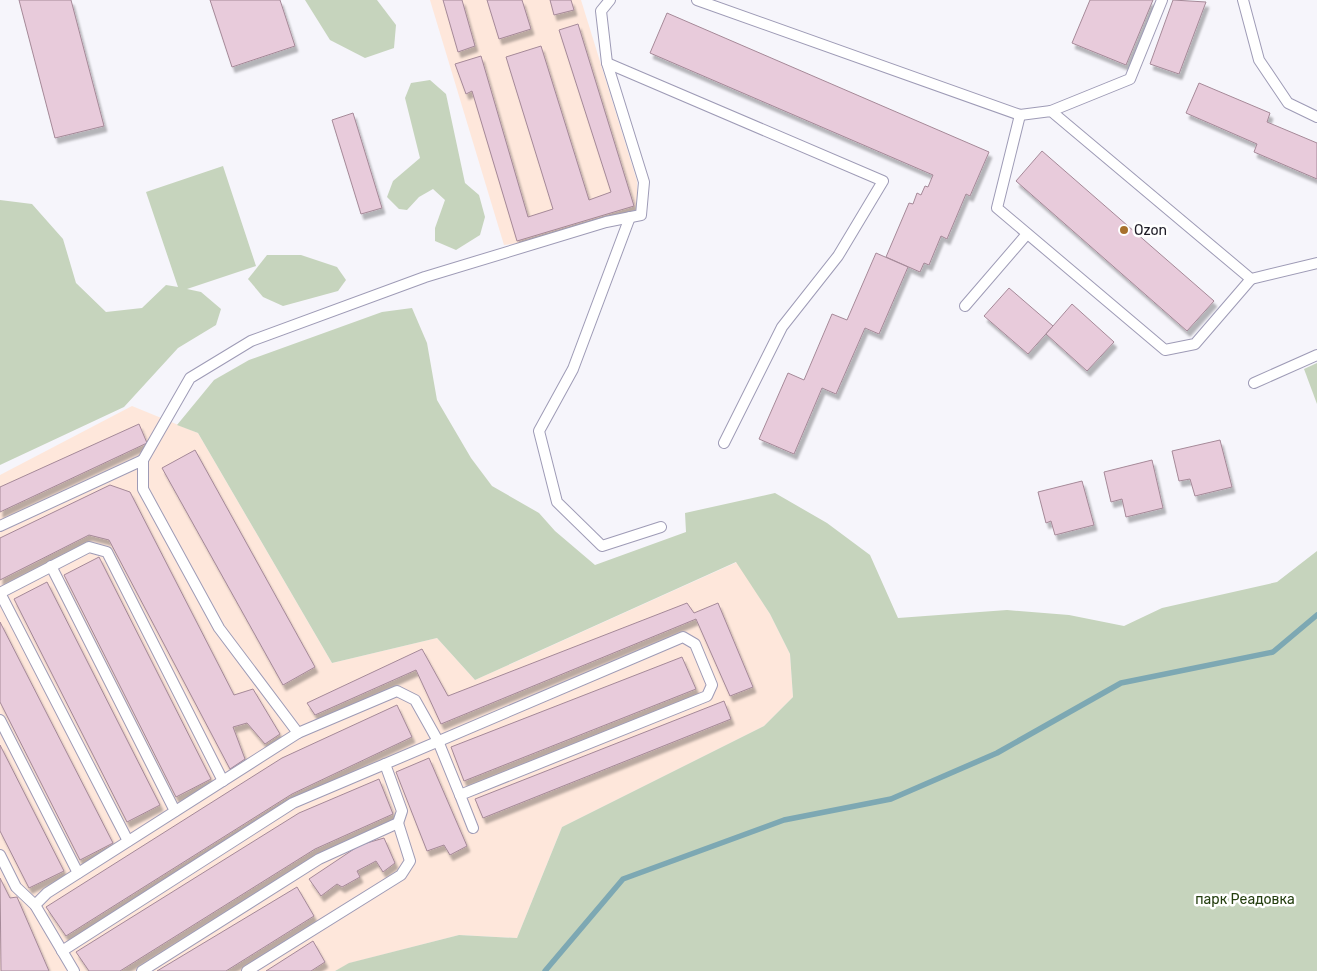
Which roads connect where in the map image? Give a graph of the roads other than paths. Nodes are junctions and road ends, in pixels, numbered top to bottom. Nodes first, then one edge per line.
1 (610, 0) edge
2 (697, 0) edge
3 (1162, 0) edge
4 (1242, 0) edge
5 (606, 63) junction
6 (1051, 111) junction
7 (1020, 115) junction
8 (1317, 117) edge
9 (630, 217) junction
10 (1027, 234) junction
11 (1317, 263) edge
12 (1251, 279) junction
13 (965, 306) dead end
14 (1317, 355) edge
15 (1254, 383) dead end
16 (724, 443) dead end
17 (143, 460) junction
18 (0, 526) edge
19 (662, 527) dead end
20 (51, 566) junction
21 (0, 593) edge
22 (0, 720) edge
23 (298, 733) junction
24 (438, 741) junction
25 (385, 764) junction
26 (223, 781) junction
27 (460, 795) junction
28 (175, 812) junction
29 (398, 823) junction
30 (473, 828) dead end
31 (128, 841) junction
32 (0, 855) edge
33 (78, 873) junction
34 (35, 905) junction
35 (62, 951) junction
36 (74, 971) edge
37 (142, 971) edge
38 (247, 971) edge

1 - 5 lane
2 - 7 lane
3 - 6 lane
4 - 8 lane
5 - 9 lane
5 - 16 lane
6 - 7 lane
6 - 12 lane
7 - 10 lane
9 - 17 lane
9 - 19 lane
10 - 12 lane
10 - 13 lane
11 - 12 lane
14 - 15 lane
17 - 18 lane
17 - 23 lane
20 - 21 lane
20 - 26 lane
20 - 28 lane
21 - 31 lane
22 - 33 lane
23 - 24 lane
23 - 26 lane
24 - 25 lane
24 - 27 lane
24 - 27 lane
25 - 29 lane
25 - 35 lane
26 - 28 lane
27 - 30 lane
28 - 31 lane
29 - 37 lane
29 - 38 lane
31 - 33 lane
32 - 34 lane
33 - 34 lane
34 - 35 lane
35 - 36 lane

